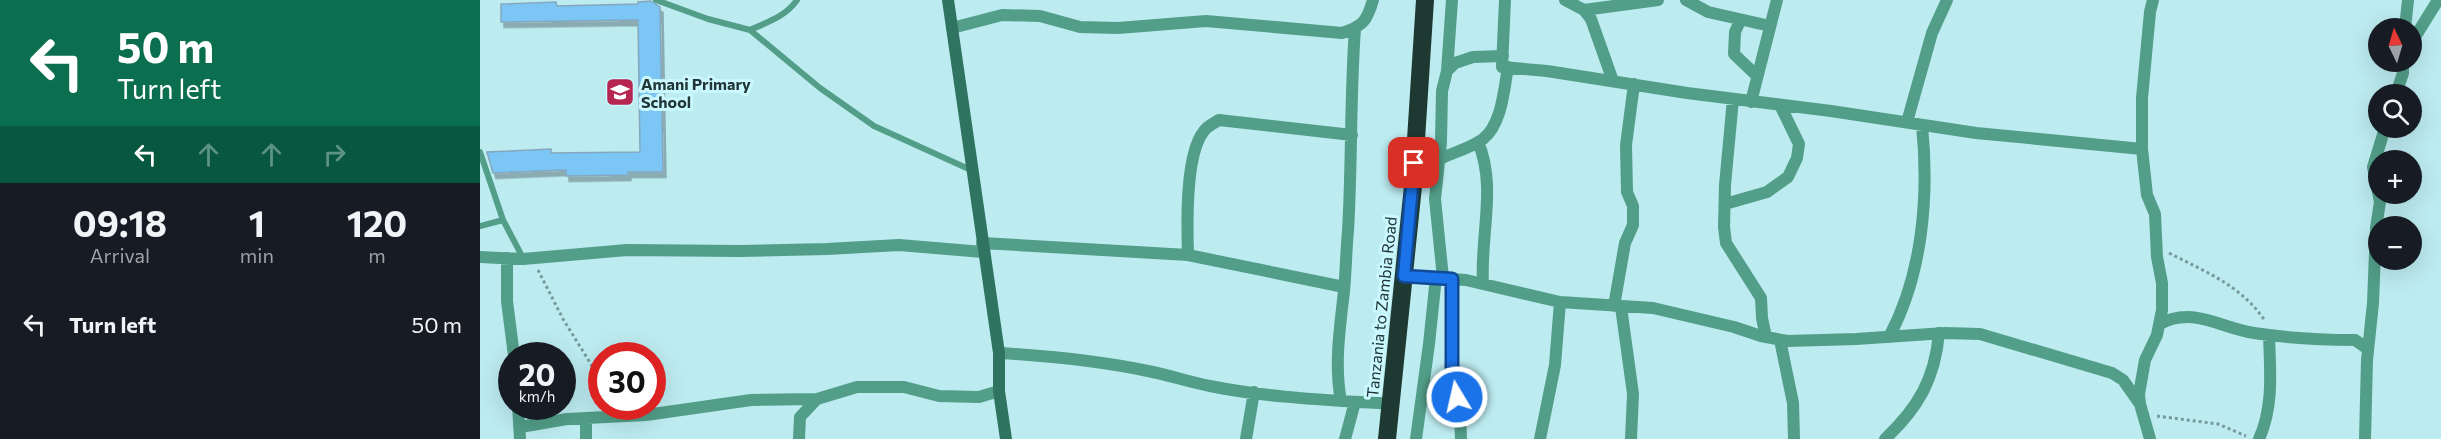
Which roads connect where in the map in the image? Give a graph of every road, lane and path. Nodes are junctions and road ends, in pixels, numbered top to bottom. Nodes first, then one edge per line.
1 (656, 0) edge
2 (797, 0) edge
3 (948, 0) edge
4 (1373, 0) edge
5 (1425, 0) edge
6 (1452, 0) edge
7 (1505, 0) edge
8 (1564, 0) edge
9 (1658, 0) edge
10 (1686, 0) edge
11 (1777, 0) edge
12 (1947, 0) edge
13 (2153, 0) edge
14 (2408, 0) edge
15 (2438, 0) edge
16 (1584, 10) junction
17 (2406, 18) edge
18 (1740, 21) junction
19 (1770, 26) junction
20 (2422, 26) edge
21 (952, 28) junction
22 (1355, 29) junction
23 (750, 30) junction
24 (1505, 62) junction
25 (1447, 71) junction
26 (1757, 76) junction
27 (1614, 81) junction
28 (1634, 84) junction
29 (1733, 99) junction
30 (1750, 102) junction
31 (1780, 105) junction
32 (1907, 123) junction
33 (1922, 125) junction
34 (1352, 135) junction
35 (2382, 138) edge
36 (1478, 142) junction
37 (2142, 149) junction
38 (480, 152) edge
39 (1440, 159) junction
40 (972, 170) junction
41 (1725, 204) junction
42 (503, 220) junction
43 (480, 226) edge
44 (2157, 247) junction
45 (982, 248) junction
46 (1188, 255) junction
47 (480, 257) edge
48 (507, 258) junction
49 (527, 258) junction
50 (1404, 276) junction
51 (1444, 278) junction
52 (1483, 283) junction
53 (1344, 287) junction
54 (1560, 302) junction
55 (1617, 306) junction
56 (2160, 324) junction
57 (1939, 333) junction
58 (2273, 335) junction
59 (1889, 337) junction
60 (1766, 338) junction
61 (1780, 340) junction
62 (512, 342) edge
63 (2368, 349) junction
64 (999, 353) junction
65 (588, 359) edge
66 (999, 391) junction
67 (1254, 392) junction
68 (816, 399) junction
69 (1341, 401) junction
70 (1355, 402) junction
71 (1391, 404) junction
72 (2142, 410) junction
73 (586, 418) junction
74 (520, 433) edge
75 (586, 439) edge
76 (799, 439) edge
77 (1006, 439) edge
78 (1246, 439) edge
79 (1346, 439) edge
80 (1388, 439) edge
81 (1416, 439) edge
82 (1461, 439) edge
83 (1540, 439) edge
84 (1631, 439) edge
85 (1794, 439) edge
86 (1885, 439) edge
87 (2150, 439) edge
88 (2252, 439) edge
89 (2259, 439) edge
90 (2365, 439) edge

1 - 23 lane
2 - 23 lane
3 - 21 street
4 - 22 street
5 - 50 highway, Tanzania to Zambia Road
6 - 25 street
7 - 24 street
8 - 16 street
9 - 16 street
10 - 18 street
11 - 19 street
12 - 32 street
13 - 37 street
14 - 17 street
15 - 20 street
16 - 27 street
18 - 19 street
18 - 26 street
19 - 26 street
21 - 22 street
21 - 40 street
22 - 34 street
23 - 40 lane
24 - 25 street
24 - 27 street
24 - 36 street
25 - 39 street
26 - 30 street
27 - 28 street
28 - 29 street
28 - 55 street
29 - 30 street
29 - 41 street
30 - 31 street
31 - 32 street
31 - 41 street
32 - 33 street
33 - 37 street
33 - 59 street
34 - 46 street
34 - 53 street
35 - 63 street
36 - 39 street
36 - 52 street
37 - 44 street
38 - 42 lane
39 - 51 street
40 - 45 street
41 - 60 street
42 - 43 lane
42 - 49 lane
44 - 56 street
44 - 58 path
45 - 46 street
45 - 49 street
45 - 64 street
46 - 53 street
47 - 48 street
48 - 49 street
48 - 62 street
49 - 65 path
50 - 51 street
50 - 71 highway, Tanzania to Zambia Road
51 - 52 street
51 - 81 street
51 - 82 street
52 - 54 street
53 - 69 street
54 - 55 street
54 - 83 street
55 - 60 street
55 - 84 street
56 - 58 street
56 - 72 street
57 - 59 street
57 - 72 street
57 - 86 street
58 - 63 street
58 - 89 street
59 - 61 street
60 - 61 street
61 - 85 street
63 - 90 street
64 - 66 street
64 - 67 street
66 - 68 street
66 - 77 street
67 - 69 street
67 - 78 street
68 - 73 street
68 - 76 street
69 - 70 street
70 - 71 street
70 - 79 street
71 - 80 highway, Tanzania to Zambia Road
72 - 87 street
72 - 88 path
73 - 74 street
73 - 75 street

